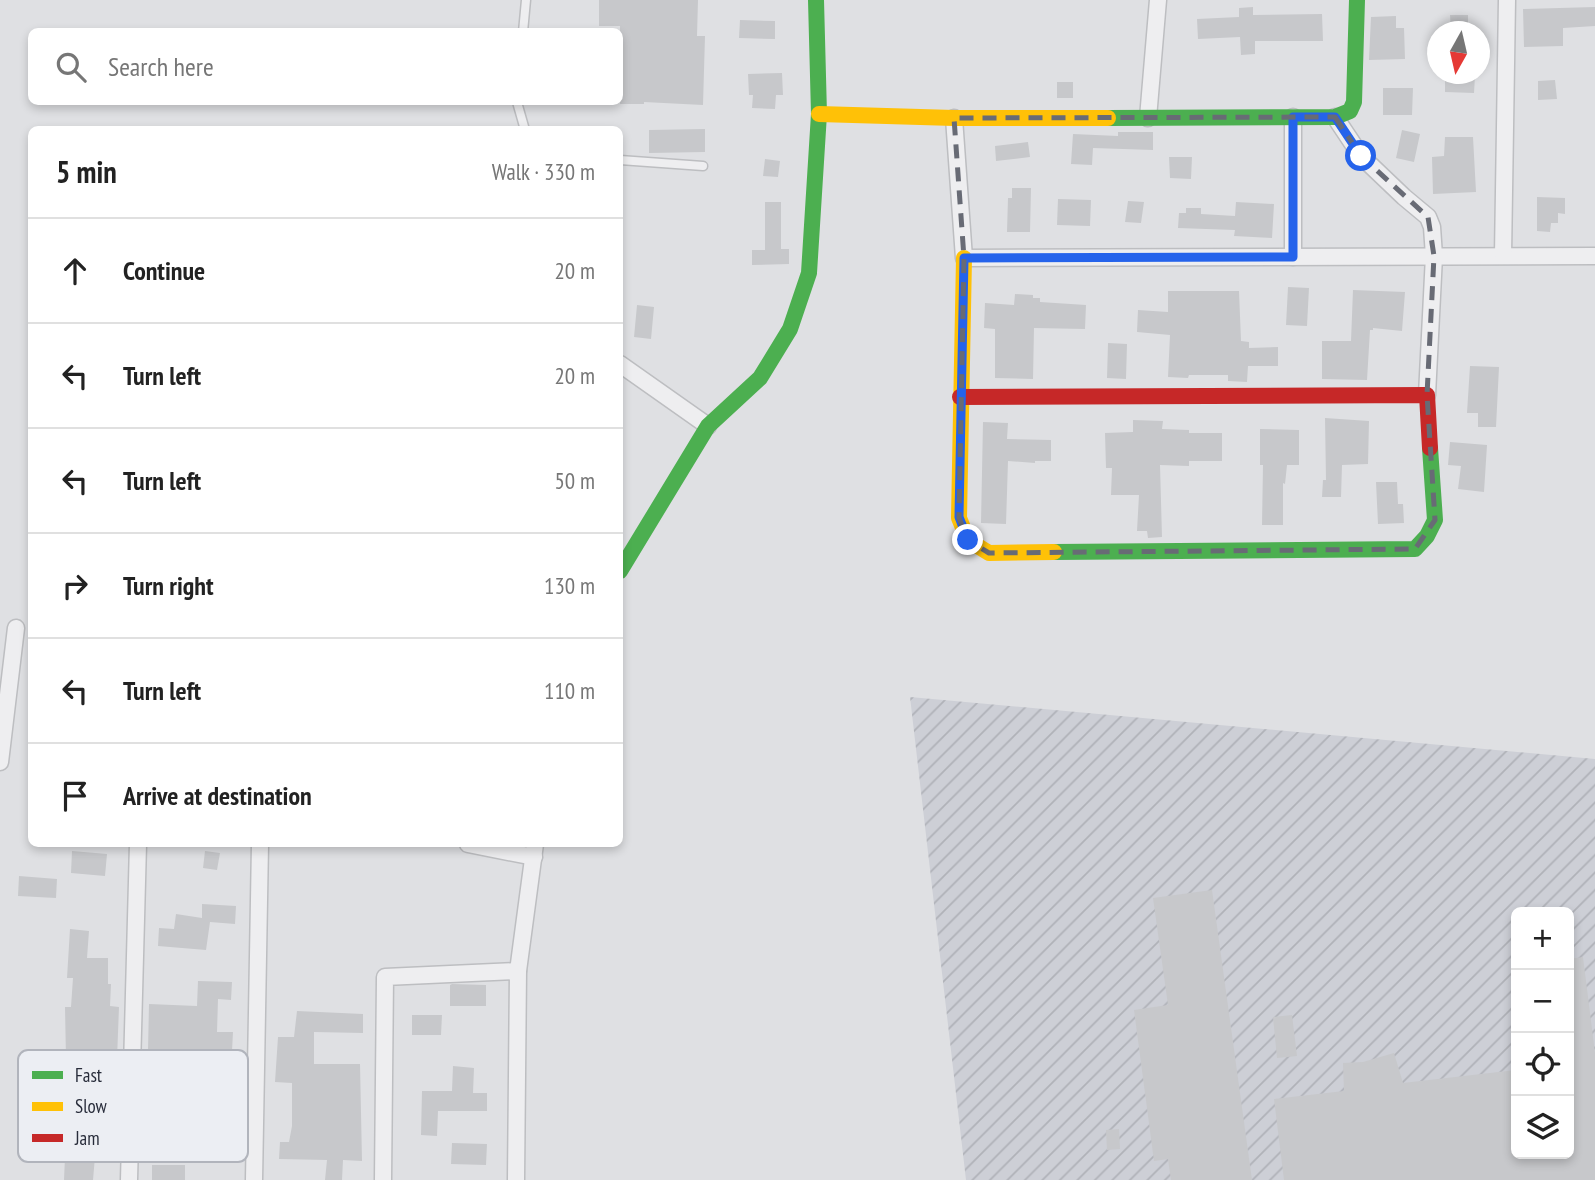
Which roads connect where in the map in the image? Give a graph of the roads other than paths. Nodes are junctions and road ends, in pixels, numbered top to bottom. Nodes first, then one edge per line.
1 (526, 0) edge
2 (816, 0) edge
3 (1158, 0) edge
4 (1357, 0) edge
5 (1507, 0) edge
6 (523, 28) edge
7 (518, 105) edge
8 (819, 114) junction
9 (1293, 117) junction
10 (1335, 117) junction
11 (954, 118) junction
12 (1148, 118) junction
13 (524, 126) edge
14 (623, 160) edge
15 (702, 166) dead end
16 (1503, 255) junction
17 (1434, 256) junction
18 (1595, 256) edge
19 (1293, 257) junction
20 (964, 258) junction
21 (623, 366) edge
22 (1426, 395) junction
23 (960, 397) junction
24 (708, 426) junction
25 (623, 567) edge
26 (16, 628) dead end
27 (0, 762) edge
28 (138, 847) edge
29 (260, 847) edge
30 (501, 847) edge
31 (534, 850) edge
32 (518, 971) junction
33 (132, 1050) edge
34 (129, 1162) edge
35 (129, 1180) edge
36 (254, 1180) edge
37 (383, 1180) edge
38 (516, 1180) edge

1 - 6 lane
2 - 8 street
3 - 12 street
4 - 10 street
5 - 16 street
7 - 13 lane
8 - 11 street
8 - 24 street
9 - 10 street
9 - 12 street
9 - 19 street
10 - 17 street
11 - 12 street
11 - 20 street
14 - 15 lane
16 - 17 street
16 - 18 street
17 - 19 street
17 - 22 street
19 - 20 street
20 - 23 street
21 - 24 street
22 - 23 street
22 - 23 street
24 - 25 street
26 - 27 street
28 - 33 street
29 - 36 street
30 - 31 street
31 - 32 street
32 - 37 street
32 - 38 street
34 - 35 street

